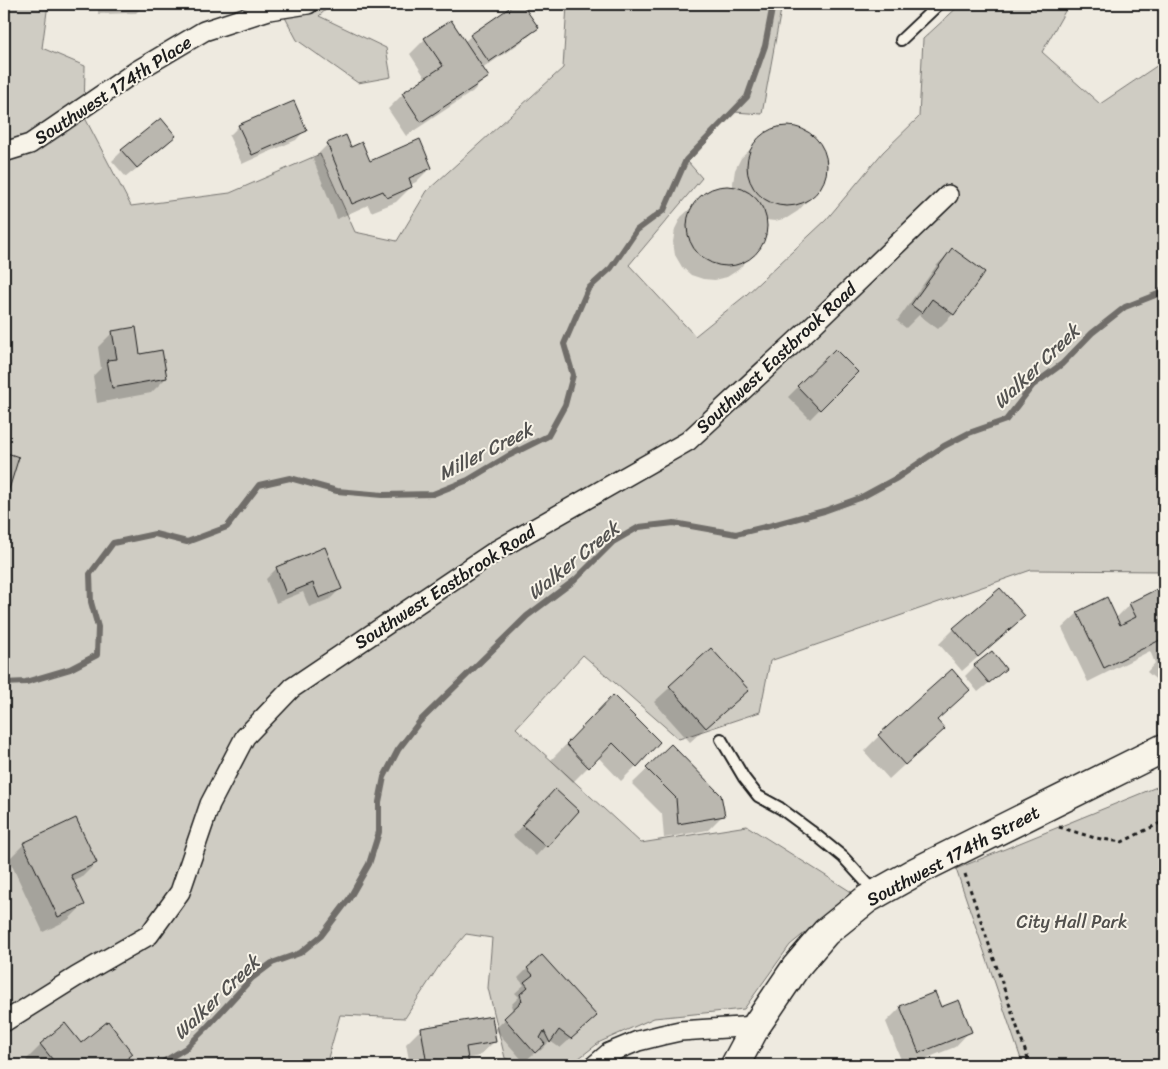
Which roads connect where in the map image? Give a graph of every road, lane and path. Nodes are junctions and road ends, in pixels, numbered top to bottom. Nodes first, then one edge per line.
1 (308, 4) edge
2 (939, 4) edge
3 (901, 40) dead end
4 (4, 152) edge
5 (948, 195) dead end
6 (722, 740) dead end
7 (1164, 748) edge
8 (1164, 821) edge
9 (1059, 827) dead end
10 (965, 874) dead end
11 (877, 893) junction
12 (4, 1022) edge
13 (756, 1026) junction
14 (595, 1065) edge
15 (735, 1065) edge
16 (1030, 1065) edge

1 - 4 street, Southwest 174th Place
2 - 3 lane
5 - 12 street, Southwest Eastbrook Road
6 - 11 lane
7 - 11 street, Southwest 174th Street
8 - 9 path
10 - 16 path
11 - 13 street, Southwest 174th Street
13 - 14 street
13 - 15 street, Southwest 174th Street

